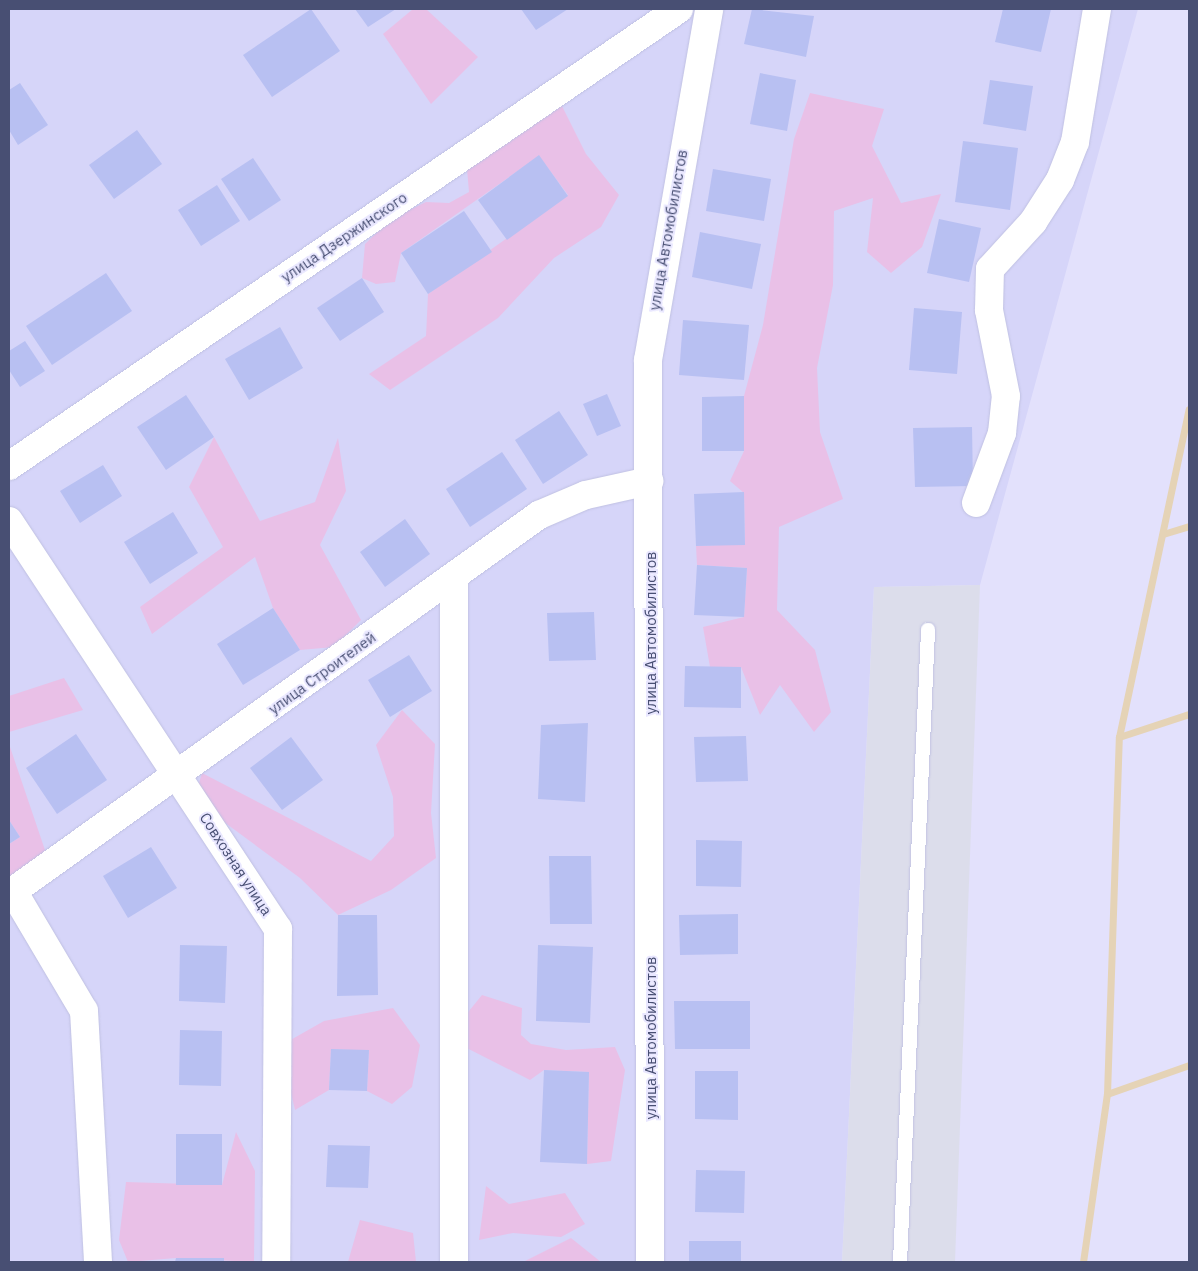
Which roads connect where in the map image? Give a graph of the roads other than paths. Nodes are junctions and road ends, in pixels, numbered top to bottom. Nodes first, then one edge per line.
1 (679, 9) edge
2 (709, 9) edge
3 (1097, 9) edge
4 (9, 466) edge
5 (649, 481) junction
6 (976, 503) dead end
7 (9, 521) edge
8 (454, 578) junction
9 (928, 630) dead end
10 (178, 777) junction
11 (11, 892) edge
12 (98, 1262) edge
13 (276, 1262) edge
14 (454, 1262) edge
15 (650, 1262) edge
16 (900, 1262) edge

1 - 4 street, улица Дзержинского
2 - 5 street, улица Автомобилистов
3 - 6 street
5 - 8 street, улица Строителей
5 - 15 street, улица Автомобилистов
7 - 10 street, Совхозная улица
8 - 10 street, улица Строителей
8 - 14 street
9 - 16 lane
10 - 11 street, улица Строителей
10 - 13 street, Совхозная улица
11 - 12 street

